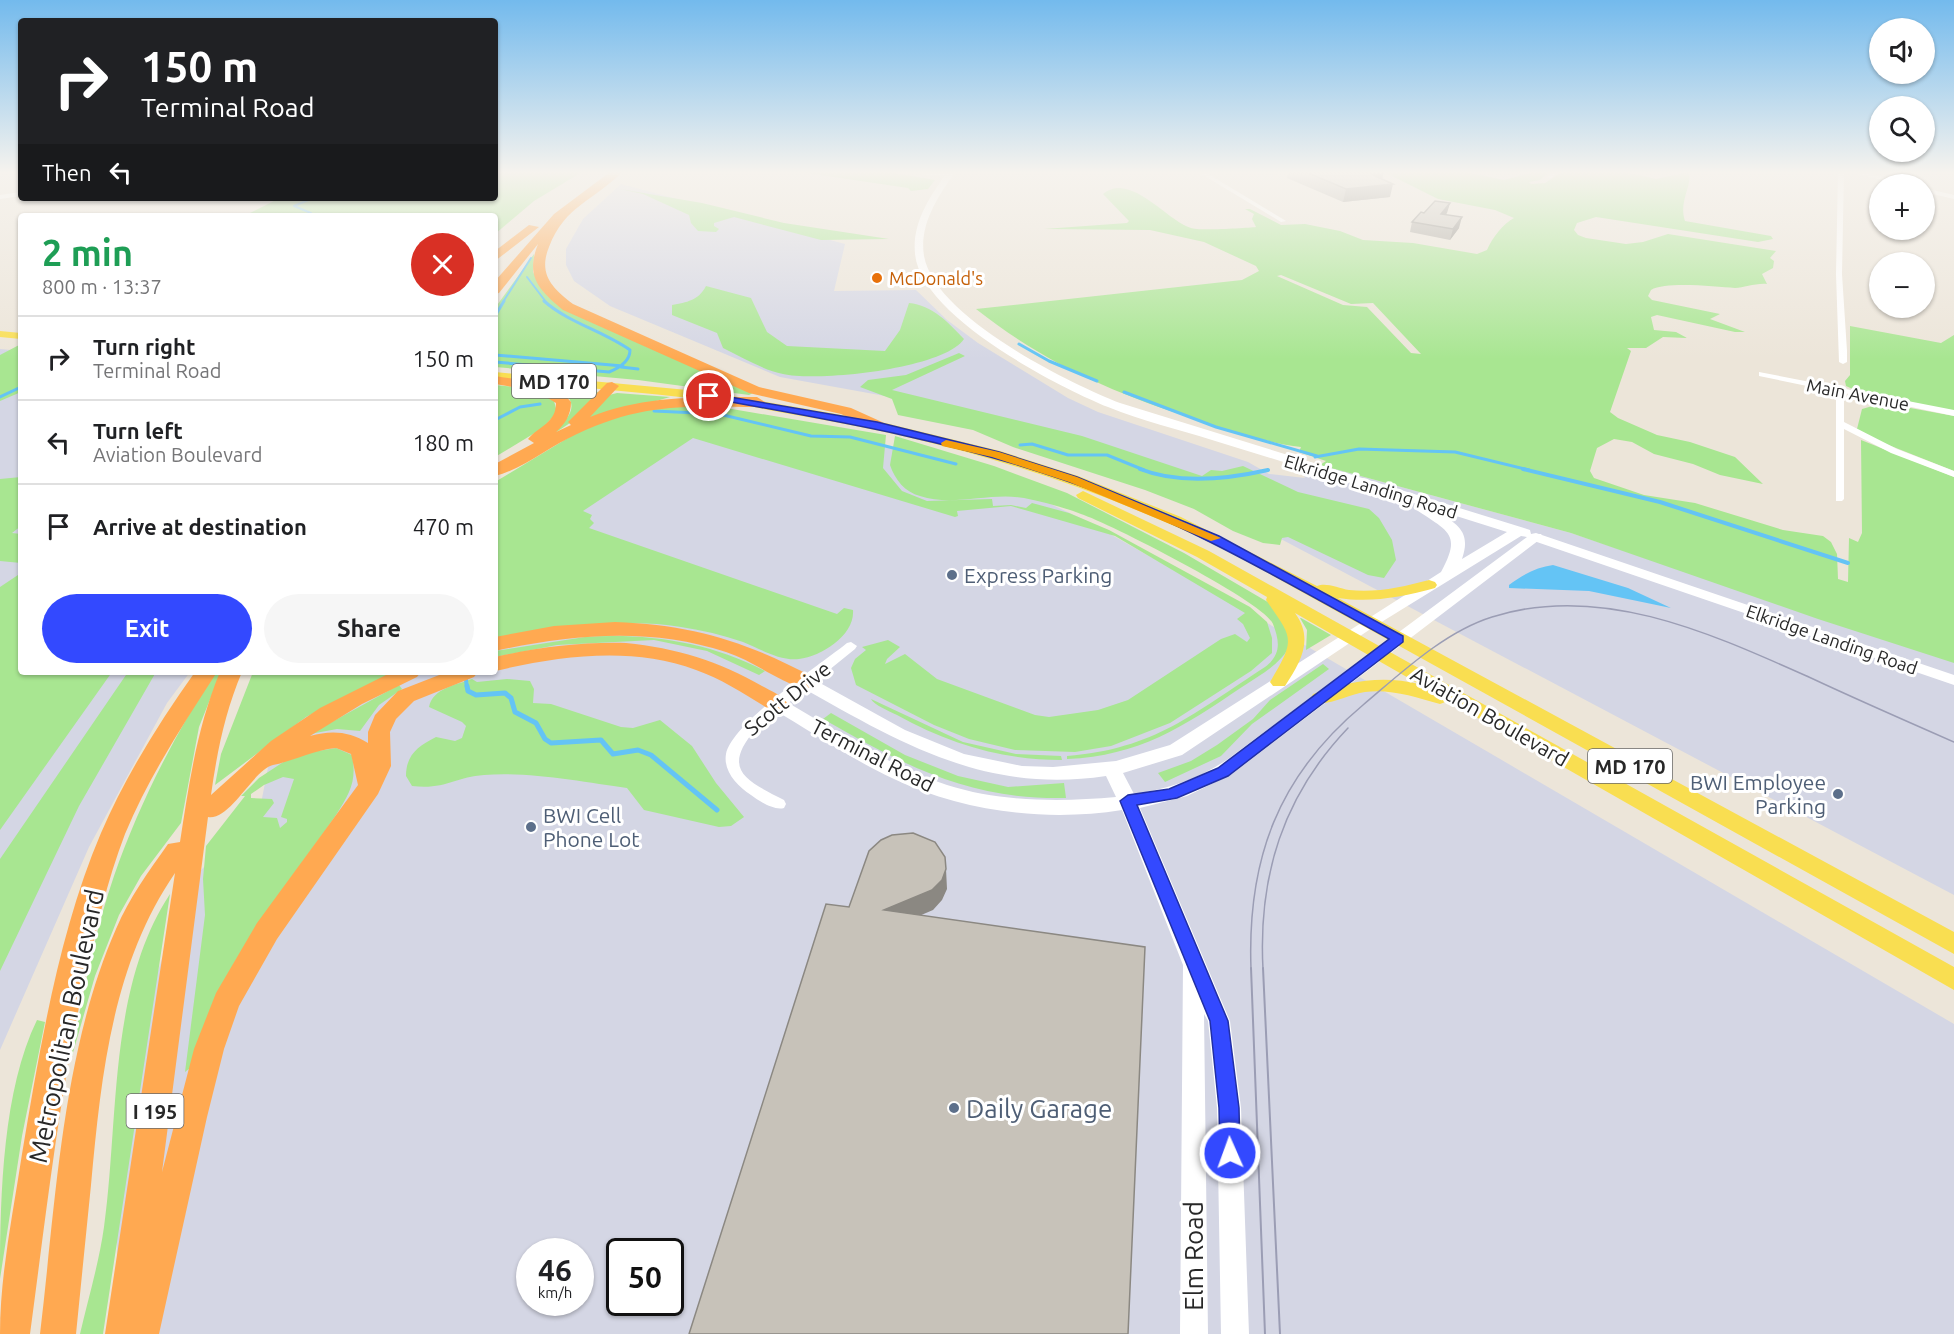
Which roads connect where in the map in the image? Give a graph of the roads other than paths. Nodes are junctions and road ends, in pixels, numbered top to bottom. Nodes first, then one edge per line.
1 (525, 234) edge
2 (527, 234) edge
3 (540, 234) edge
4 (548, 234) edge
5 (921, 234) edge
6 (1842, 234) edge
7 (498, 255) edge
8 (498, 267) edge
9 (498, 286) edge
10 (0, 334) edge
11 (18, 336) edge
12 (1843, 362) dead end
13 (1762, 374) dead end
14 (498, 378) edge
15 (498, 379) edge
16 (612, 386) junction
17 (1840, 390) junction
18 (757, 402) junction
19 (1954, 413) edge
20 (1839, 423) junction
21 (877, 425) junction
22 (546, 443) junction
23 (950, 444) junction
24 (498, 461) edge
25 (498, 469) edge
26 (1954, 474) edge
27 (1412, 498) junction
28 (1839, 499) dead end
29 (1519, 531) junction
30 (1536, 537) junction
31 (1262, 563) junction
32 (1448, 573) junction
33 (1258, 584) junction
34 (1429, 585) junction
35 (1369, 623) junction
36 (1349, 636) junction
37 (1398, 639) junction
38 (851, 646) dead end
39 (1379, 653) junction
40 (498, 656) edge
41 (498, 657) edge
42 (195, 675) edge
43 (204, 675) edge
44 (230, 675) edge
45 (448, 675) edge
46 (1954, 680) edge
47 (404, 682) edge
48 (806, 682) junction
49 (1279, 682) junction
50 (1320, 698) junction
51 (777, 704) junction
52 (164, 733) junction
53 (1540, 745) junction
54 (1112, 769) junction
55 (229, 791) junction
56 (366, 794) junction
57 (206, 799) junction
58 (1128, 801) junction
59 (779, 804) dead end
60 (177, 850) dead end
61 (1954, 945) edge
62 (1193, 963) junction
63 (1954, 979) edge
64 (12, 1334) edge
65 (58, 1334) edge
66 (123, 1334) edge
67 (141, 1334) edge
68 (1194, 1334) edge
69 (1235, 1334) edge

1 - 7 highway
2 - 8 highway
3 - 9 highway
4 - 21 highway
5 - 27 main road, Elkridge Landing Road
6 - 12 street
10 - 11 main road
13 - 17 street, Main Avenue
14 - 16 main road, Aviation Boulevard / MD 170
15 - 24 highway
16 - 18 main road, Aviation Boulevard / MD 170
16 - 22 highway
17 - 19 street, Main Avenue
17 - 20 street
18 - 21 main road, Aviation Boulevard / MD 170
18 - 22 highway
20 - 26 street
20 - 28 street
21 - 23 main road, Aviation Boulevard / MD 170
22 - 25 highway
23 - 31 main road, Aviation Boulevard / MD 170
23 - 33 main road, Aviation Boulevard / MD 170
27 - 29 main road, Elkridge Landing Road
27 - 32 main road
29 - 30 main road, Elkridge Landing Road
29 - 32 main road, Terminal Road
30 - 37 main road, Terminal Road
30 - 46 street, Elkridge Landing Road
31 - 34 main road
31 - 35 main road, Aviation Boulevard / MD 170
32 - 34 main road, Terminal Road
33 - 36 main road, Aviation Boulevard / MD 170
33 - 49 main road
34 - 35 main road, Terminal Road
35 - 36 main road, Terminal Road
35 - 37 main road, Aviation Boulevard / MD 170
36 - 39 main road, Aviation Boulevard / MD 170
36 - 49 main road, Terminal Road
37 - 39 main road, Terminal Road
37 - 61 main road, Aviation Boulevard / MD 170
38 - 48 street, Scott Drive
39 - 50 main road, Terminal Road
39 - 53 main road, Aviation Boulevard / MD 170
40 - 48 highway
41 - 51 highway
42 - 52 highway
43 - 52 highway, Metropolitan Boulevard
44 - 57 highway, I 195
45 - 47 highway
47 - 55 highway
47 - 56 highway
48 - 51 street, Scott Drive
48 - 54 main road, Terminal Road
49 - 54 main road, Terminal Road
50 - 53 main road
50 - 58 main road, Terminal Road
51 - 58 main road, Terminal Road
51 - 59 street, Scott Drive
52 - 64 highway, Metropolitan Boulevard
53 - 63 main road, Aviation Boulevard / MD 170
54 - 58 main road, Elm Road
55 - 56 highway
55 - 57 highway
56 - 67 highway
57 - 66 highway, I 195
58 - 62 main road, Elm Road
60 - 65 highway
62 - 68 main road, Elm Road
62 - 69 main road, Elm Road

